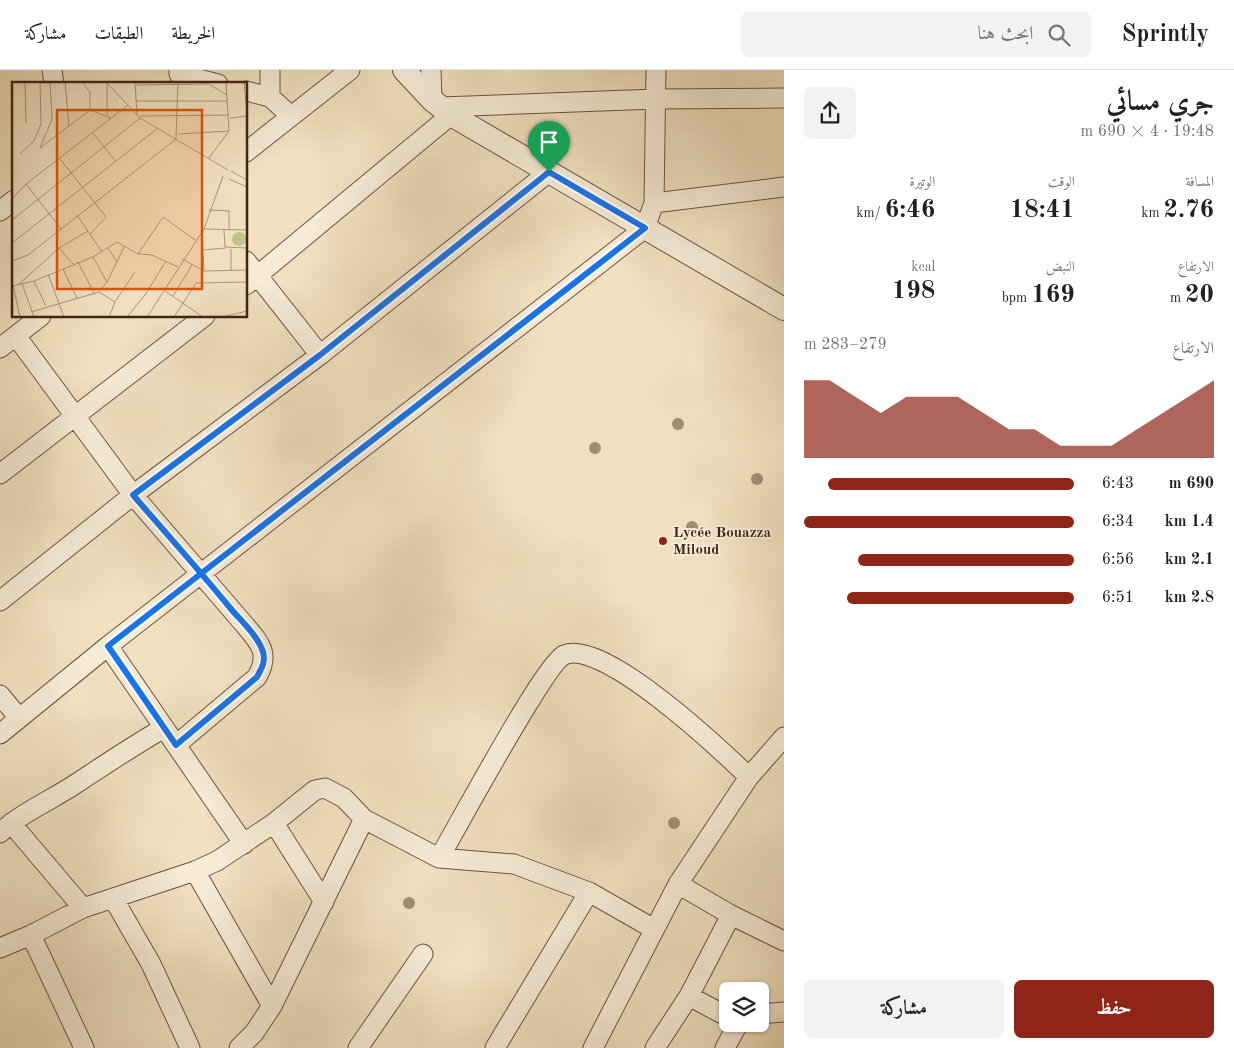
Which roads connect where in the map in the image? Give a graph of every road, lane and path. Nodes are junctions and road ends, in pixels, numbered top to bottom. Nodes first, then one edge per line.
1 (270, 70) edge
2 (350, 70) edge
3 (404, 70) edge
4 (431, 70) edge
5 (656, 70) edge
6 (174, 76) edge
7 (207, 82) edge
8 (248, 92) edge
9 (270, 97) junction
10 (784, 98) edge
11 (656, 99) junction
12 (441, 107) junction
13 (291, 116) junction
14 (248, 150) edge
15 (549, 172) junction
16 (784, 187) edge
17 (12, 202) edge
18 (654, 203) junction
19 (0, 211) edge
20 (645, 228) junction
21 (248, 267) edge
22 (252, 280) edge
23 (784, 308) edge
24 (38, 318) edge
25 (202, 318) edge
26 (16, 336) junction
27 (0, 348) edge
28 (320, 355) junction
29 (76, 416) junction
30 (0, 474) edge
31 (133, 495) junction
32 (202, 573) junction
33 (0, 601) edge
34 (108, 646) junction
35 (0, 695) edge
36 (20, 718) junction
37 (164, 728) junction
38 (0, 734) edge
39 (784, 737) edge
40 (176, 745) junction
41 (749, 778) junction
42 (364, 819) junction
43 (274, 823) junction
44 (5, 828) edge
45 (244, 844) junction
46 (439, 858) junction
47 (195, 871) junction
48 (678, 884) junction
49 (589, 892) junction
50 (113, 898) junction
51 (324, 902) junction
52 (83, 908) junction
53 (731, 914) junction
54 (654, 929) junction
55 (31, 935) junction
56 (784, 941) edge
57 (0, 948) edge
58 (424, 954) dead end
59 (689, 996) junction
60 (272, 1006) junction
61 (719, 1012) edge
62 (784, 1012) edge
63 (769, 1013) edge
64 (733, 1032) edge
65 (84, 1048) edge
66 (190, 1048) edge
67 (240, 1048) edge
68 (358, 1048) edge
69 (495, 1048) edge
70 (593, 1048) edge
71 (655, 1048) edge
72 (724, 1048) edge

1 - 9 street
2 - 13 street
3 - 12 street
4 - 12 street
5 - 11 street
6 - 7 street
8 - 9 street
9 - 13 street
10 - 11 street
11 - 12 street
11 - 18 street
12 - 15 street
12 - 22 street
13 - 14 street
15 - 20 street
15 - 28 street
16 - 18 street
17 - 19 street
18 - 20 street
20 - 23 street
20 - 32 street
21 - 22 street
22 - 28 street
24 - 26 street
25 - 29 street
26 - 27 street
26 - 29 street
28 - 31 street
29 - 30 street
29 - 31 street
31 - 32 street
31 - 33 street
32 - 34 street
32 - 40 street
34 - 36 street
34 - 37 street
35 - 36 street
36 - 38 street
37 - 40 street
37 - 44 street
39 - 41 street
40 - 45 street
41 - 46 street
41 - 48 street
42 - 43 street
42 - 46 street
42 - 51 street
43 - 45 street
43 - 51 street
44 - 52 street
45 - 47 street
46 - 49 street
47 - 50 street
47 - 60 street
48 - 53 street
48 - 54 street
49 - 54 street
49 - 69 street
50 - 52 street
50 - 66 street
51 - 60 street
52 - 55 street
53 - 56 street
53 - 59 street
54 - 70 street
55 - 57 street
55 - 65 street
58 - 68 street
59 - 61 street
59 - 71 street
60 - 67 street
62 - 63 street
64 - 72 street

